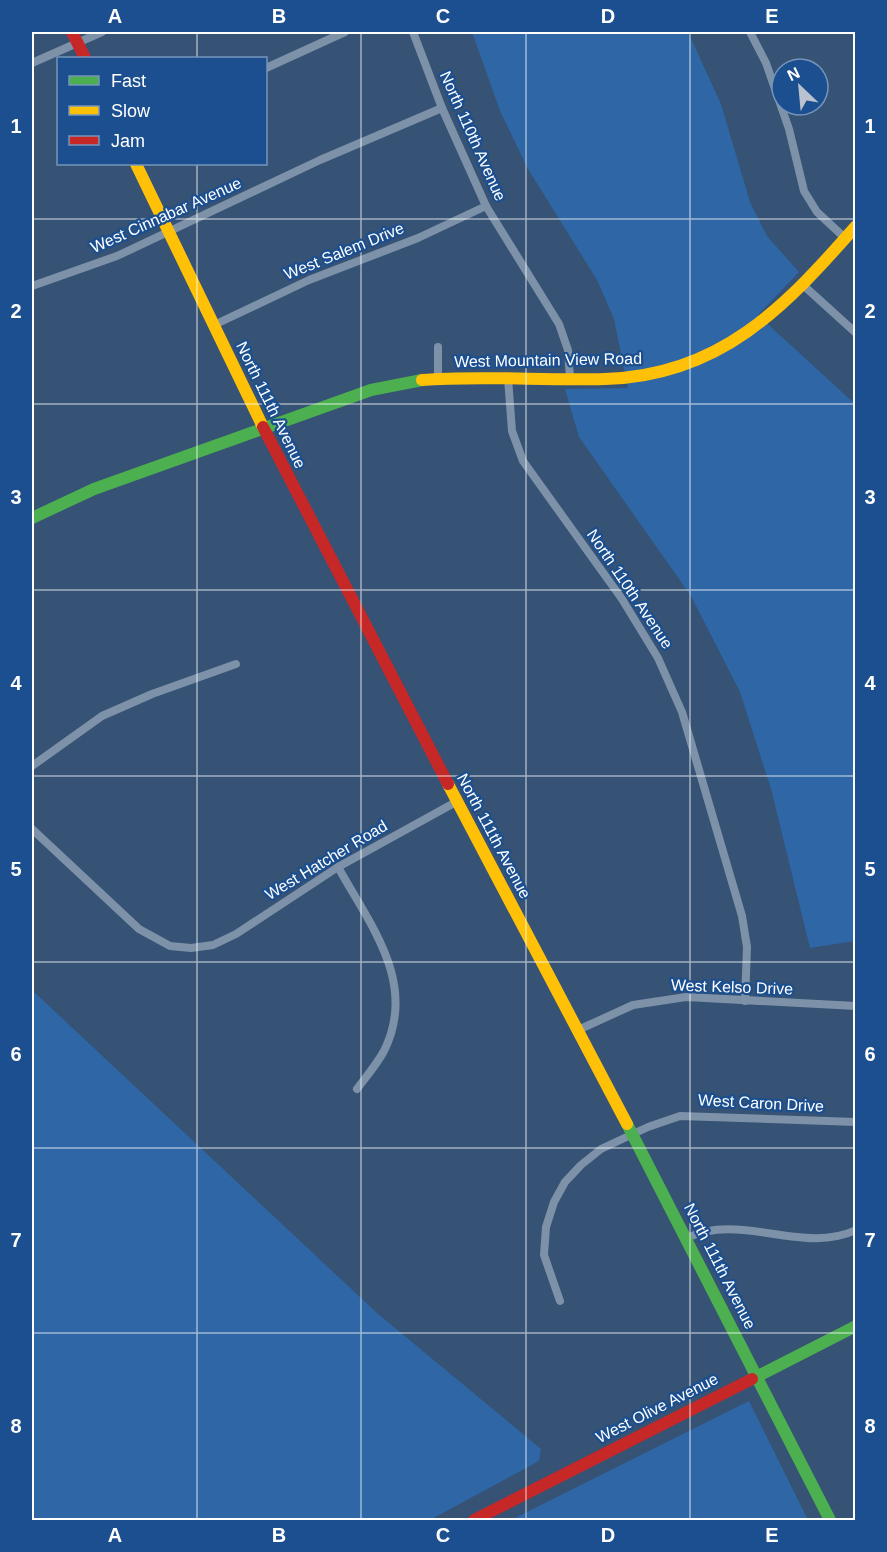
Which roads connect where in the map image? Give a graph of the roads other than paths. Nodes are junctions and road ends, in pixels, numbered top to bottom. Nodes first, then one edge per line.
1 (72, 32) edge
2 (102, 32) edge
3 (345, 32) edge
4 (413, 32) edge
5 (750, 32) edge
6 (78, 44) junction
7 (85, 57) edge
8 (32, 63) edge
9 (267, 68) edge
10 (442, 108) junction
11 (136, 165) edge
12 (486, 206) junction
13 (855, 226) edge
14 (169, 232) junction
15 (845, 238) junction
16 (803, 285) junction
17 (32, 286) edge
18 (214, 325) junction
19 (855, 333) edge
20 (438, 347) dead end
21 (438, 378) junction
22 (508, 378) junction
23 (570, 378) junction
24 (262, 429) junction
25 (32, 518) edge
26 (236, 664) dead end
27 (32, 766) edge
28 (456, 802) junction
29 (32, 829) edge
30 (338, 867) junction
31 (745, 1001) junction
32 (855, 1006) edge
33 (578, 1030) junction
34 (357, 1089) dead end
35 (855, 1122) edge
36 (632, 1134) junction
37 (855, 1230) edge
38 (687, 1238) junction
39 (560, 1301) dead end
40 (855, 1326) edge
41 (758, 1375) junction
42 (474, 1521) edge
43 (830, 1521) edge

1 - 6 street
2 - 6 street
3 - 9 street
4 - 10 street, North 110th Avenue
5 - 15 street
6 - 7 street
6 - 8 street
10 - 12 street, North 110th Avenue
10 - 14 street, West Cinnabar Avenue
11 - 14 street, North 111th Avenue
12 - 18 street, West Salem Drive
12 - 23 street, North 110th Avenue
13 - 15 street, West Mountain View Road
14 - 17 street, West Cinnabar Avenue
14 - 18 street, North 111th Avenue
15 - 16 street, West Mountain View Road
16 - 19 street
16 - 23 street, West Mountain View Road
18 - 24 street, North 111th Avenue
20 - 21 street, West Mountain View Road
21 - 22 street, West Mountain View Road
21 - 24 street, West Mountain View Road
22 - 23 street, West Mountain View Road
22 - 31 street, North 110th Avenue
24 - 25 street, West Mountain View Road
24 - 28 street, North 111th Avenue
26 - 27 street
28 - 30 street, West Hatcher Road
28 - 33 street, North 111th Avenue
29 - 30 street, West Hatcher Road
30 - 34 street
31 - 32 street, West Kelso Drive
31 - 33 street, West Kelso Drive
33 - 36 street, North 111th Avenue
35 - 36 street, West Caron Drive
36 - 38 street, North 111th Avenue
36 - 39 street, West Caron Drive
37 - 38 street
38 - 41 street, North 111th Avenue
40 - 41 street, West Olive Avenue
41 - 42 street, West Olive Avenue
41 - 43 street, North 111th Avenue

